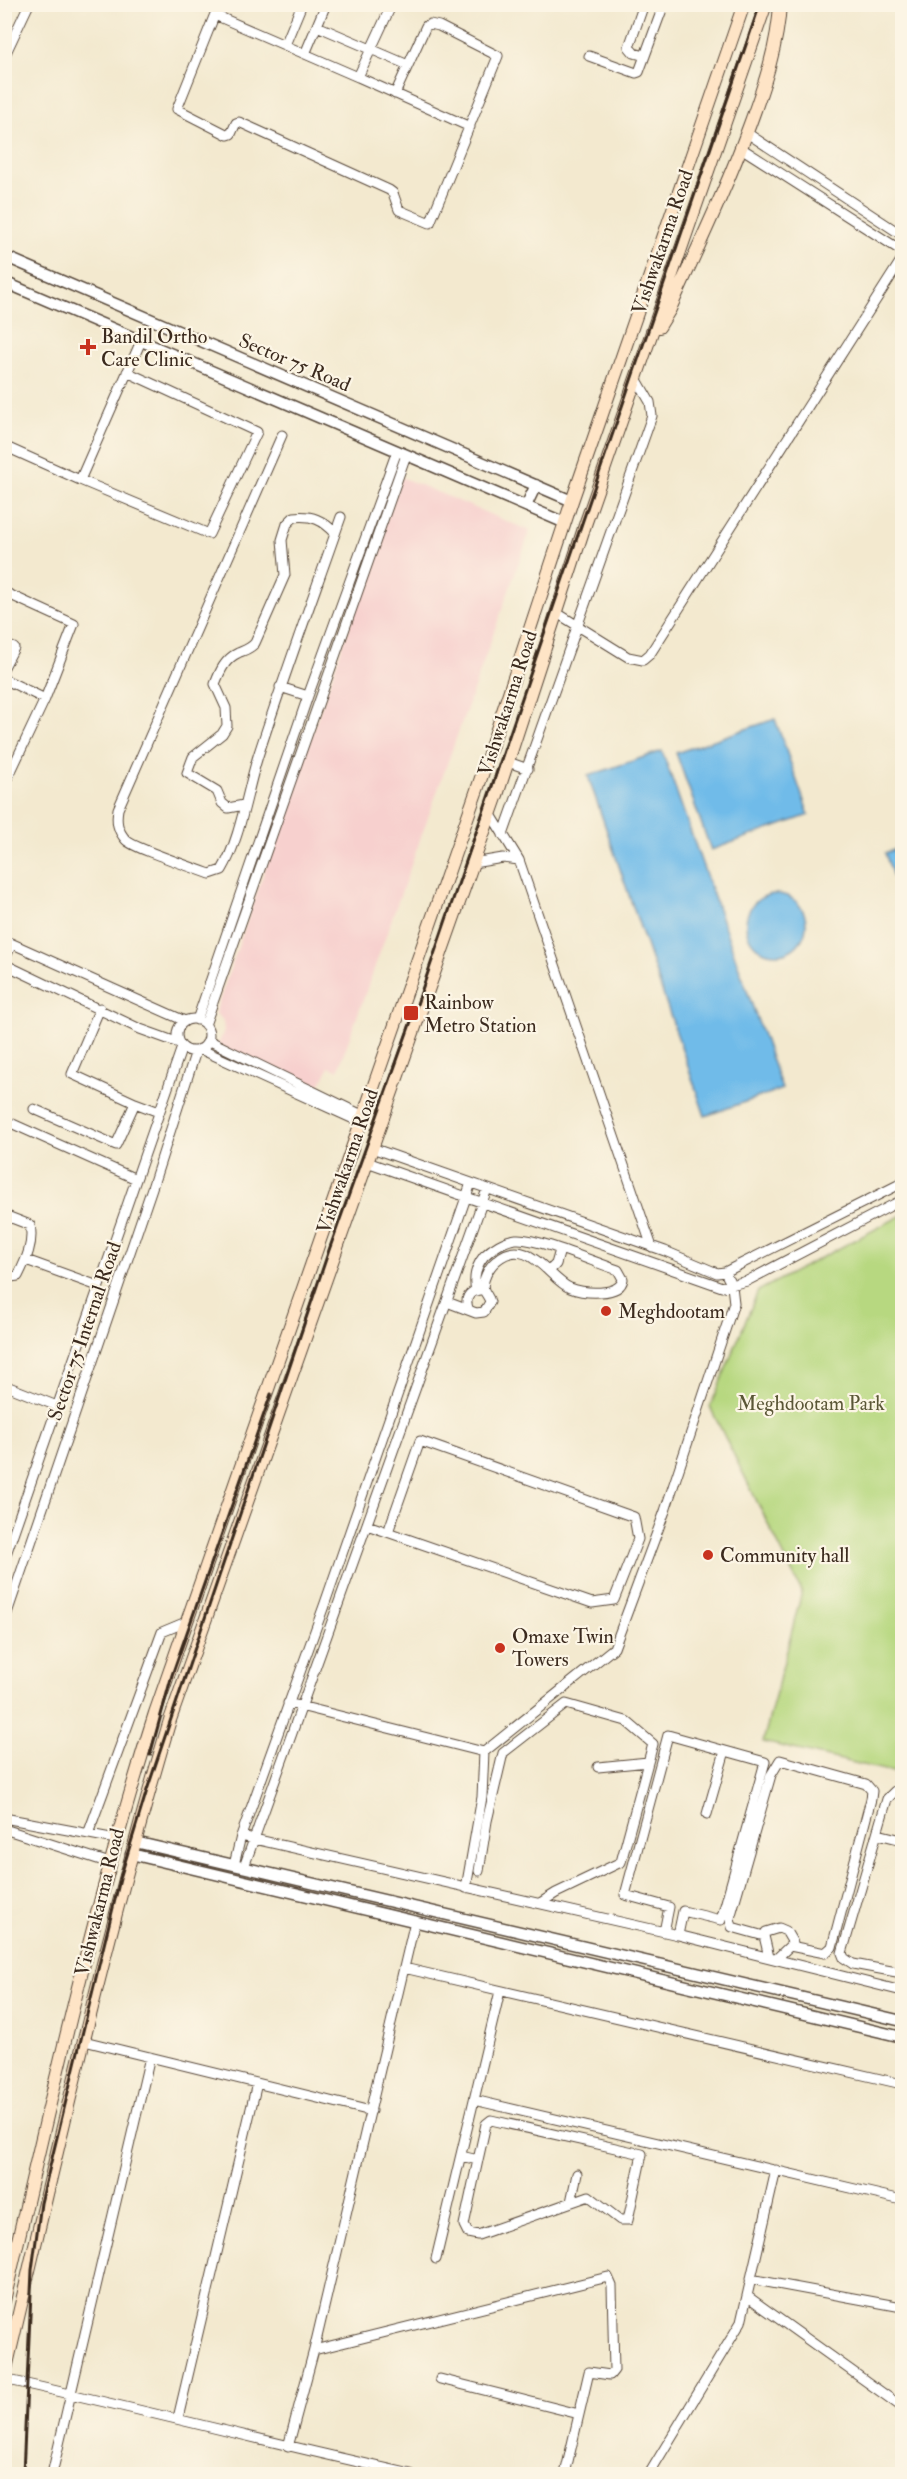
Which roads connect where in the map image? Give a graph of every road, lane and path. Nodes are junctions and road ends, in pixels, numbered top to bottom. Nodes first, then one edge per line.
1 (29, 4) edge
2 (219, 4) edge
3 (302, 4) edge
4 (326, 4) edge
5 (392, 4) edge
6 (644, 4) edge
7 (664, 4) edge
8 (744, 4) edge
9 (766, 4) edge
10 (780, 4) edge
11 (215, 15) junction
12 (317, 26) junction
13 (285, 45) junction
14 (371, 50) junction
15 (305, 54) junction
16 (589, 56) dead end
17 (645, 56) junction
18 (4, 57) edge
19 (408, 66) junction
20 (358, 77) junction
21 (715, 89) junction
22 (395, 94) junction
23 (733, 98) junction
24 (710, 106) junction
25 (727, 114) junction
26 (470, 127) junction
27 (747, 133) junction
28 (741, 148) junction
29 (903, 235) edge
30 (903, 251) edge
31 (4, 256) edge
32 (903, 259) edge
33 (4, 282) edge
34 (141, 341) junction
35 (646, 348) junction
36 (127, 372) junction
37 (636, 378) junction
38 (282, 435) dead end
39 (4, 446) edge
40 (401, 453) junction
41 (80, 480) junction
42 (536, 485) junction
43 (572, 501) junction
44 (526, 506) junction
45 (341, 517) dead end
46 (565, 523) junction
47 (335, 533) junction
48 (4, 592) edge
49 (557, 614) junction
50 (579, 627) junction
51 (4, 644) edge
52 (4, 667) edge
53 (4, 679) edge
54 (280, 687) junction
55 (308, 696) junction
56 (45, 699) junction
57 (508, 762) junction
58 (528, 769) junction
59 (4, 786) edge
60 (244, 805) junction
61 (490, 813) junction
62 (503, 835) junction
63 (519, 860) junction
64 (473, 863) junction
65 (8, 942) edge
66 (4, 962) edge
67 (100, 1008) junction
68 (185, 1021) junction
69 (201, 1023) junction
70 (208, 1040) junction
71 (180, 1045) junction
72 (198, 1050) junction
73 (135, 1103) junction
74 (34, 1109) dead end
75 (159, 1112) junction
76 (361, 1119) junction
77 (4, 1120) edge
78 (372, 1148) junction
79 (367, 1162) junction
80 (136, 1179) junction
81 (471, 1183) junction
82 (903, 1183) edge
83 (488, 1189) junction
84 (466, 1196) junction
85 (903, 1200) edge
86 (483, 1202) junction
87 (4, 1215) edge
88 (652, 1247) junction
89 (560, 1250) junction
90 (26, 1260) junction
91 (550, 1270) junction
92 (725, 1272) junction
93 (4, 1278) edge
94 (453, 1285) junction
95 (98, 1286) junction
96 (732, 1286) junction
97 (478, 1292) junction
98 (447, 1302) junction
99 (469, 1310) junction
100 (4, 1384) edge
101 (57, 1406) junction
102 (261, 1407) junction
103 (392, 1411) junction
104 (279, 1412) junction
105 (406, 1416) junction
106 (249, 1444) junction
107 (267, 1446) junction
108 (367, 1525) junction
109 (388, 1532) junction
110 (5, 1554) edge
111 (4, 1622) edge
112 (186, 1622) junction
113 (288, 1703) junction
114 (302, 1707) junction
115 (725, 1751) junction
116 (484, 1752) junction
117 (648, 1762) junction
118 (598, 1767) dead end
119 (903, 1794) edge
120 (707, 1814) dead end
121 (4, 1818) edge
122 (4, 1829) edge
123 (88, 1834) junction
124 (878, 1834) junction
125 (241, 1836) junction
126 (116, 1839) junction
127 (255, 1839) junction
128 (903, 1840) edge
129 (133, 1848) junction
130 (110, 1863) junction
131 (239, 1866) junction
132 (479, 1871) dead end
133 (466, 1888) junction
134 (540, 1903) junction
135 (669, 1907) junction
136 (683, 1911) junction
137 (415, 1921) junction
138 (664, 1932) junction
139 (678, 1935) junction
140 (764, 1936) junction
141 (790, 1946) junction
142 (773, 1958) junction
143 (404, 1968) junction
144 (879, 1969) junction
145 (902, 1973) edge
146 (876, 1984) junction
147 (901, 1990) edge
148 (500, 1991) junction
149 (903, 2022) edge
150 (903, 2037) edge
151 (84, 2041) junction
152 (150, 2057) junction
153 (257, 2083) junction
154 (903, 2084) edge
155 (474, 2100) junction
156 (371, 2111) junction
157 (645, 2139) junction
158 (642, 2154) junction
159 (461, 2156) junction
160 (478, 2160) junction
161 (776, 2170) junction
162 (458, 2171) junction
163 (577, 2174) dead end
164 (475, 2175) junction
165 (903, 2200) edge
166 (571, 2202) junction
167 (436, 2259) dead end
168 (750, 2279) junction
169 (747, 2296) junction
170 (4, 2301) edge
171 (903, 2307) edge
172 (314, 2350) junction
173 (4, 2378) edge
174 (440, 2379) dead end
175 (70, 2394) junction
176 (903, 2407) edge
177 (579, 2414) junction
178 (178, 2418) junction
179 (288, 2447) junction
180 (52, 2475) edge
181 (411, 2475) edge
182 (565, 2475) edge
183 (649, 2475) edge

1 - 18 street
2 - 11 street
3 - 13 street
4 - 12 street
5 - 14 street
6 - 17 street
7 - 17 street
8 - 21 main road, Vishwakarma Road
9 - 23 main road, Vishwakarma Road
10 - 27 main road
11 - 13 street
11 - 26 street
12 - 14 street
12 - 15 street
13 - 15 street
14 - 19 street
14 - 20 street
15 - 20 street
16 - 17 street
19 - 22 street
19 - 26 street
20 - 22 street
21 - 23 main road
21 - 24 main road, Vishwakarma Road
22 - 26 street
23 - 25 main road, Vishwakarma Road
24 - 25 main road
24 - 43 main road, Vishwakarma Road
25 - 35 main road, Vishwakarma Road
27 - 28 main road
27 - 29 street
28 - 30 street
28 - 35 main road
31 - 42 street, Sector 75 Road
32 - 50 street
33 - 34 street, Sector 75 Road
34 - 36 street
34 - 40 street, Sector 75 Road
35 - 37 main road, Vishwakarma Road
36 - 41 street
36 - 41 street
37 - 49 main road, Vishwakarma Road
37 - 50 street
38 - 60 street
39 - 41 street
40 - 44 street, Sector 75 Road
40 - 55 street
40 - 69 street
42 - 43 street, Sector 75 Road
42 - 44 street
43 - 46 main road, Vishwakarma Road
44 - 46 street, Sector 75 Road
45 - 47 street
46 - 76 main road, Vishwakarma Road
47 - 54 street
47 - 60 street
48 - 56 street
49 - 50 street
49 - 57 main road, Vishwakarma Road
50 - 58 street
51 - 52 street
53 - 56 street
54 - 55 street
54 - 60 street
55 - 69 street
56 - 59 street
57 - 58 street
57 - 61 main road, Vishwakarma Road
58 - 62 street
61 - 62 street
61 - 64 main road, Vishwakarma Road
62 - 63 street
63 - 64 street
63 - 88 street
64 - 78 main road, Vishwakarma Road
65 - 66 street
65 - 68 street
66 - 67 street
67 - 71 street
67 - 73 street
68 - 69 street
68 - 71 street
69 - 70 street
70 - 72 street
70 - 76 street
71 - 72 street
71 - 75 street, Sector 75 Internal Road
72 - 76 street
72 - 111 street, Sector 75 Internal Road
73 - 74 street
73 - 75 street
75 - 80 street, Sector 75 Internal Road
76 - 102 main road, Vishwakarma Road
77 - 80 street
78 - 79 main road, Vishwakarma Road
78 - 81 street
79 - 84 street
79 - 104 main road, Vishwakarma Road
80 - 95 street, Sector 75 Internal Road
81 - 83 street
81 - 84 street
82 - 92 street
83 - 86 street
83 - 88 street
84 - 86 street
84 - 103 street
85 - 96 street
86 - 94 street
86 - 96 street
87 - 90 street
88 - 92 street
89 - 91 street
89 - 91 street
89 - 97 street
90 - 93 street
90 - 95 street
91 - 97 street
92 - 96 street
94 - 97 street
94 - 98 street
95 - 101 street, Sector 75 Internal Road
96 - 116 street
97 - 99 street
97 - 99 street
98 - 99 street
98 - 105 street
100 - 101 street
101 - 110 street, Sector 75 Internal Road
102 - 104 main road
102 - 106 main road, Vishwakarma Road
103 - 105 street
103 - 113 street
104 - 107 main road, Vishwakarma Road
105 - 108 street
106 - 107 main road
106 - 112 main road, Vishwakarma Road
107 - 129 main road, Vishwakarma Road
108 - 109 street
108 - 114 street
109 - 109 street
112 - 123 street
112 - 126 main road, Vishwakarma Road
113 - 114 street
113 - 125 street
114 - 116 street
114 - 127 street
115 - 120 street
115 - 135 street
115 - 136 street
116 - 133 street
117 - 118 street
117 - 132 street
117 - 134 street
119 - 124 street
121 - 123 street
122 - 130 street
123 - 126 street
124 - 128 street
124 - 144 street
125 - 127 street
125 - 131 street
126 - 130 main road, Vishwakarma Road
127 - 131 street
127 - 133 street
129 - 131 street
129 - 137 street
129 - 151 main road, Vishwakarma Road
130 - 170 main road, Vishwakarma Road
131 - 149 street
133 - 134 street
134 - 138 street
135 - 136 street
135 - 138 street
136 - 139 street
137 - 143 street
137 - 150 street
138 - 139 street
139 - 142 street
140 - 141 street
140 - 141 street
140 - 142 street
141 - 142 street
142 - 146 street
143 - 148 street
143 - 156 street
144 - 145 street
144 - 146 street
145 - 147 street
146 - 147 street
148 - 154 street
148 - 155 street
151 - 152 street
151 - 173 main road, Vishwakarma Road
152 - 153 street
152 - 175 street
153 - 156 street
153 - 178 street
155 - 157 street
155 - 159 street
156 - 172 street
157 - 158 street
157 - 161 street
158 - 160 street
158 - 166 street
159 - 160 street
159 - 162 street
160 - 164 street
161 - 165 street
161 - 168 street
162 - 164 street
162 - 167 street
163 - 166 street
164 - 166 street
168 - 169 street
168 - 171 street
169 - 176 street
169 - 183 street
172 - 177 street
172 - 179 street
173 - 175 street
174 - 177 street
175 - 178 street
175 - 180 street
177 - 182 street
178 - 179 street
179 - 181 street

